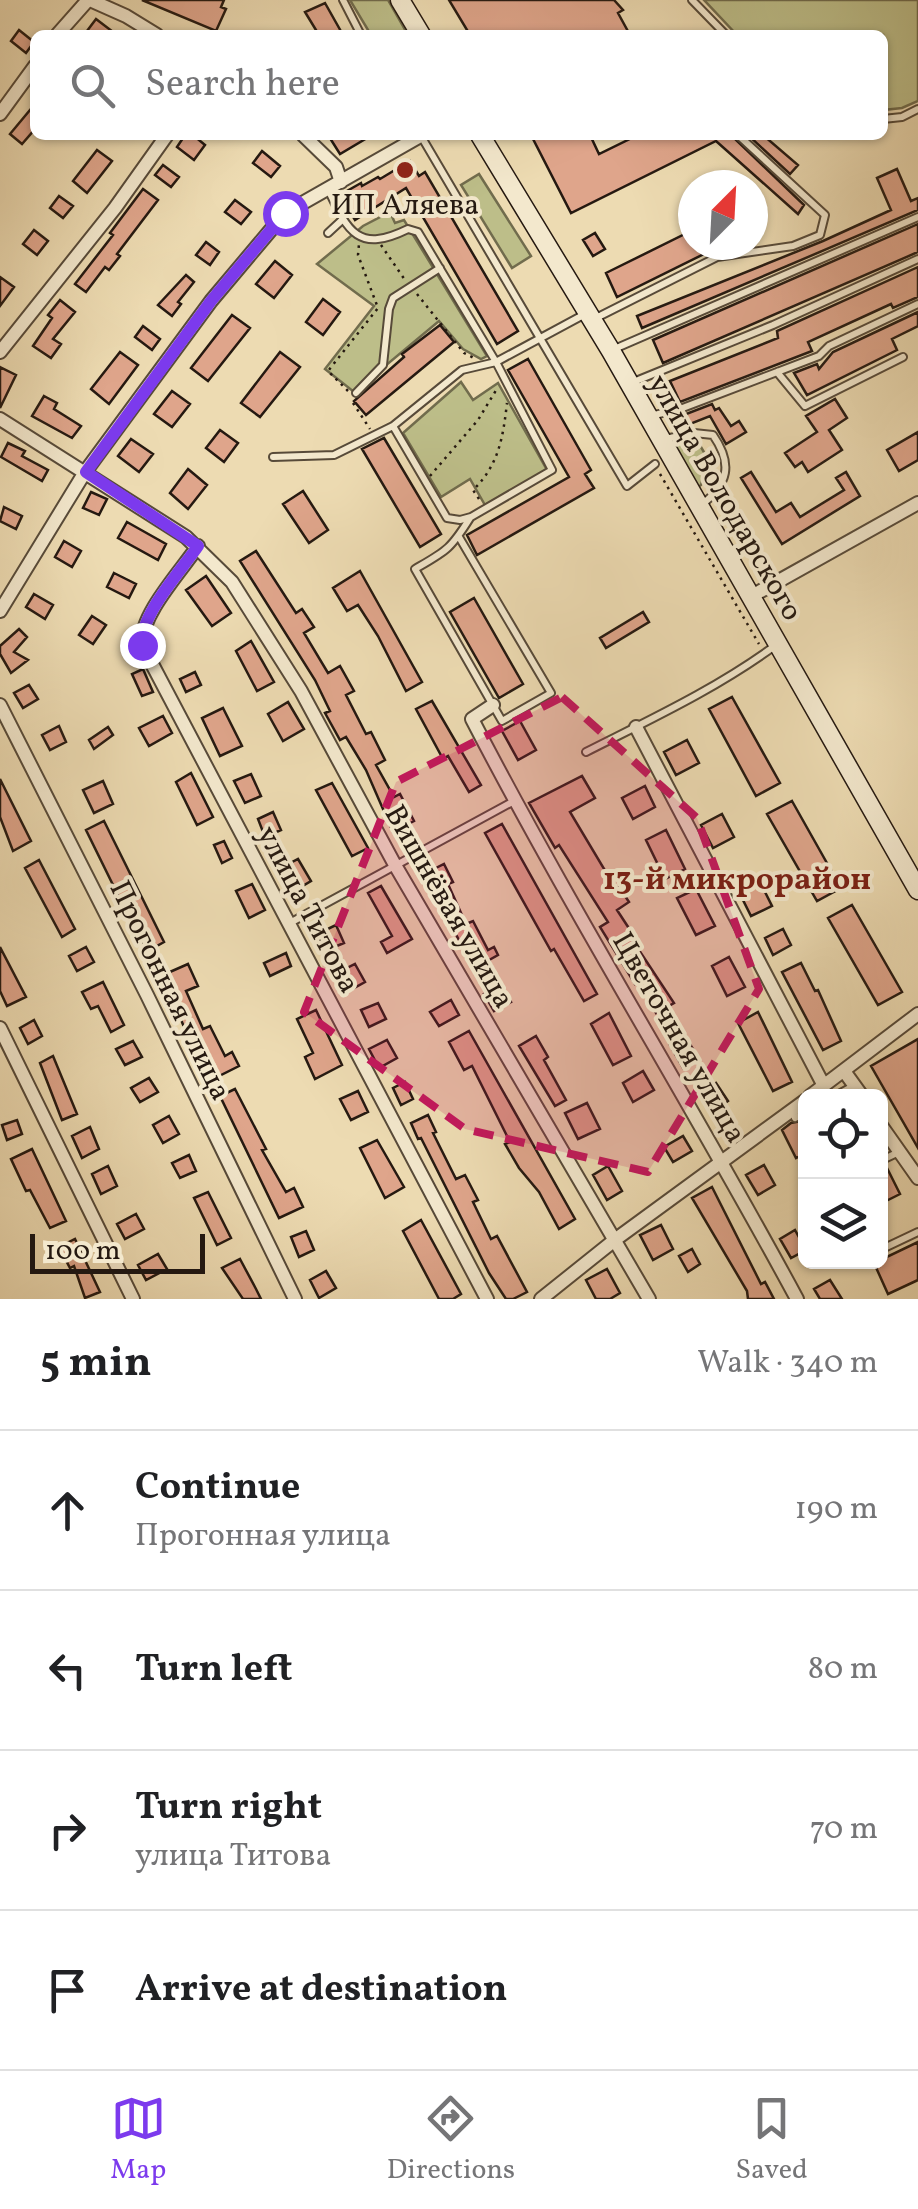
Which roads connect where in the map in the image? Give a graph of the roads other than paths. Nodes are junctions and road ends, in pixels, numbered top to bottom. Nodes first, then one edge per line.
1 (89, 0) edge
2 (343, 0) edge
3 (400, 0) edge
4 (692, 0) edge
5 (62, 30) edge
6 (148, 30) edge
7 (358, 30) edge
8 (417, 30) edge
9 (721, 30) edge
10 (30, 73) edge
11 (918, 109) edge
12 (0, 114) edge
13 (888, 117) edge
14 (163, 140) edge
15 (308, 140) edge
16 (412, 140) edge
17 (424, 140) edge
18 (483, 140) edge
19 (743, 140) edge
20 (334, 185) junction
21 (918, 217) edge
22 (342, 220) junction
23 (328, 233) dead end
24 (918, 259) edge
25 (440, 268) junction
26 (918, 304) edge
27 (591, 316) junction
28 (540, 338) junction
29 (611, 350) junction
30 (0, 352) edge
31 (903, 357) dead end
32 (496, 362) junction
33 (777, 372) junction
34 (630, 384) junction
35 (356, 392) dead end
36 (648, 416) junction
37 (0, 419) edge
38 (392, 426) junction
39 (662, 440) junction
40 (273, 457) dead end
41 (654, 464) road end
42 (86, 472) junction
43 (700, 506) junction
44 (917, 506) edge
45 (470, 518) junction
46 (458, 537) junction
47 (198, 546) junction
48 (750, 598) junction
49 (0, 611) edge
50 (771, 649) junction
51 (0, 705) edge
52 (494, 705) junction
53 (636, 727) junction
54 (586, 752) dead end
55 (515, 800) junction
56 (395, 865) junction
57 (918, 890) edge
58 (288, 924) junction
59 (918, 1014) edge
60 (0, 1028) edge
61 (844, 1071) junction
62 (829, 1089) edge
63 (831, 1089) edge
64 (857, 1089) edge
65 (798, 1106) edge
66 (798, 1116) edge
67 (795, 1118) dead end
68 (888, 1135) edge
69 (900, 1152) junction
70 (888, 1157) edge
71 (724, 1162) junction
72 (918, 1178) edge
73 (918, 1232) edge
74 (616, 1239) junction
75 (888, 1246) edge
76 (134, 1299) edge
77 (296, 1299) edge
78 (488, 1299) edge
79 (540, 1299) edge
80 (649, 1299) edge
81 (797, 1299) edge

1 - 5 street
1 - 6 street
2 - 7 lane
3 - 8 main road
4 - 9 lane
10 - 12 street
11 - 13 lane
14 - 30 street
15 - 20 street
16 - 20 street
17 - 28 lane
18 - 27 main road, улица Володарского
19 - 27 lane
20 - 22 lane
20 - 42 street
21 - 29 lane
22 - 23 lane
22 - 25 lane
24 - 34 lane
25 - 32 lane
25 - 35 lane
26 - 33 lane
27 - 28 lane
27 - 29 main road, улица Володарского
28 - 32 lane
28 - 41 lane
29 - 34 main road, улица Володарского
31 - 33 lane
32 - 38 lane
32 - 45 lane
33 - 36 lane
34 - 36 main road, улица Володарского
36 - 39 main road, улица Володарского
37 - 42 street, Вишнёвая улица
38 - 40 lane
38 - 45 lane
39 - 43 main road, улица Володарского
39 - 43 lane
42 - 47 street, Вишнёвая улица
42 - 49 street
43 - 48 main road, улица Володарского
44 - 48 street
45 - 46 lane
46 - 52 lane
46 - 52 lane
47 - 56 street, Вишнёвая улица
47 - 58 street, улица Титова
48 - 50 main road, улица Володарского
50 - 53 lane
50 - 57 main road, улица Володарского
51 - 77 street, Прогонная улица
52 - 55 street, Цветочная улица
53 - 54 lane
53 - 62 street
55 - 56 lane
55 - 71 street, Цветочная улица
56 - 58 lane
56 - 74 street, Вишнёвая улица
58 - 78 street, улица Титова
59 - 61 street
60 - 76 street
61 - 63 street
61 - 64 street
65 - 71 street
66 - 67 lane
68 - 69 street
69 - 70 lane
69 - 72 street
71 - 74 street
71 - 81 street, Цветочная улица
73 - 75 lane
74 - 79 street
74 - 80 street, Вишнёвая улица

